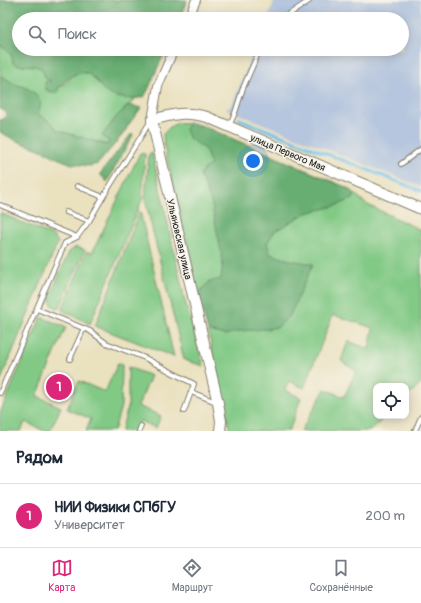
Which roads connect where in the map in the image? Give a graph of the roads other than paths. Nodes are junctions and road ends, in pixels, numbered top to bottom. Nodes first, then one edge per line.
1 (196, 0) edge
2 (309, 1) dead end
3 (191, 12) edge
4 (292, 12) edge
5 (171, 56) edge
6 (257, 56) edge
7 (152, 120) junction
8 (229, 126) junction
9 (421, 150) edge
10 (401, 164) dead end
11 (77, 186) dead end
12 (102, 197) junction
13 (0, 205) edge
14 (421, 209) edge
15 (66, 212) dead end
16 (89, 221) junction
17 (77, 237) junction
18 (37, 309) junction
19 (84, 328) junction
20 (70, 359) dead end
21 (191, 392) junction
22 (0, 393) edge
23 (218, 403) junction
24 (184, 411) dead end
25 (421, 417) edge
26 (220, 431) edge
27 (415, 431) edge

1 - 3 street
2 - 4 lane
5 - 7 street, Ульяновская улица
6 - 8 lane
7 - 8 street, улица Первого Мая
7 - 12 lane
7 - 23 street, Ульяновская улица
8 - 14 street, улица Первого Мая
9 - 10 lane
11 - 12 lane
12 - 16 lane
13 - 17 lane
15 - 16 lane
16 - 17 lane
17 - 18 lane
18 - 19 lane
18 - 22 lane
19 - 20 lane
19 - 21 lane
21 - 23 lane
21 - 24 lane
23 - 26 street, Ульяновская улица
25 - 27 lane

